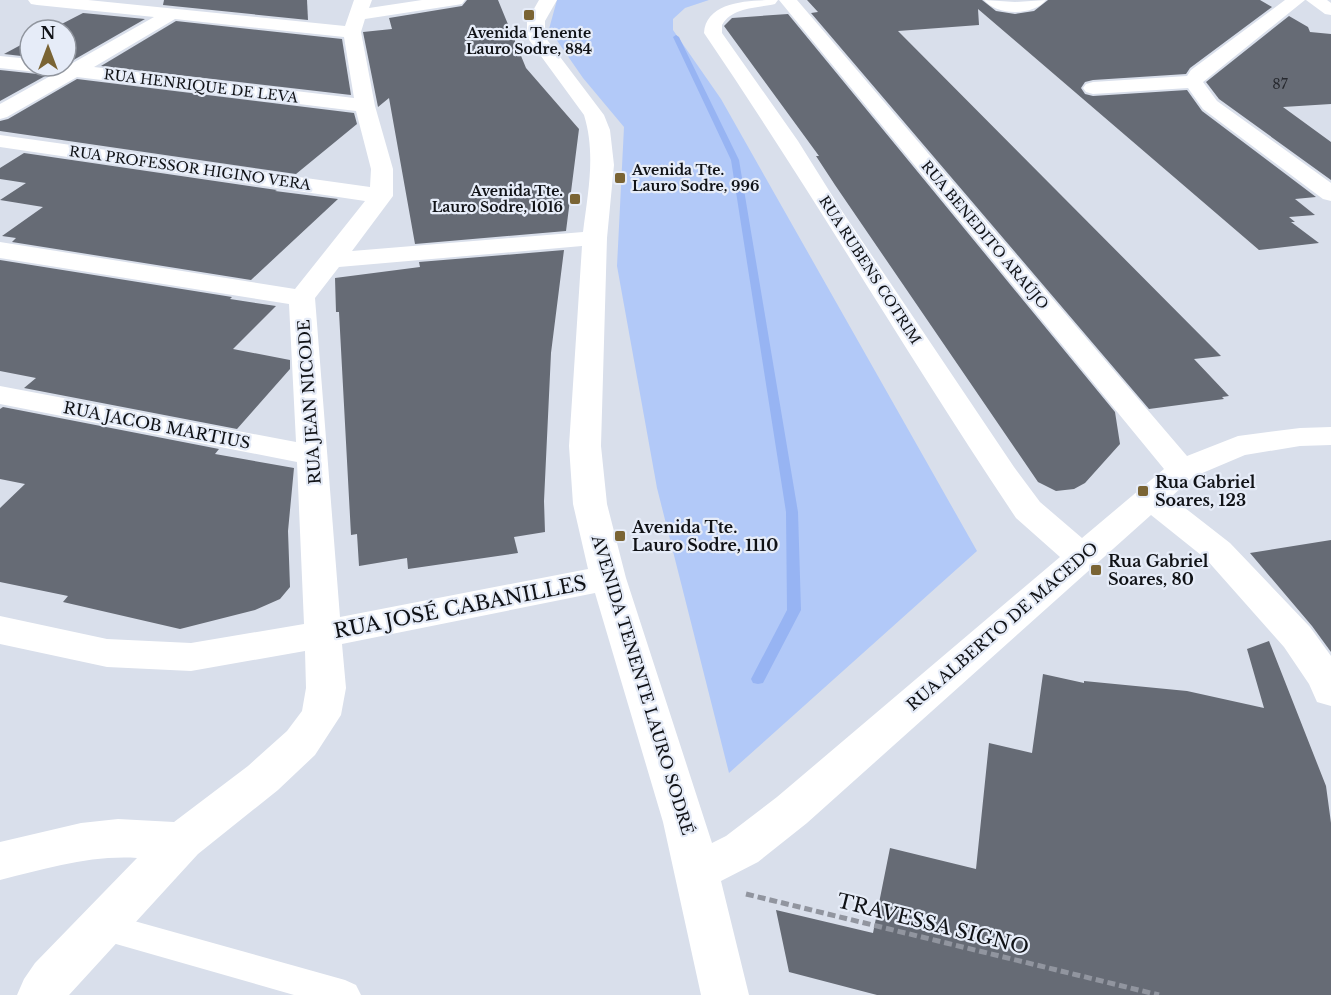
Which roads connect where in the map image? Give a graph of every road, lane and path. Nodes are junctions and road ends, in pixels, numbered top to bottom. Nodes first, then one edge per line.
1 (37, 0) edge
2 (456, 0) edge
3 (549, 0) edge
4 (769, 0) edge
5 (788, 0) edge
6 (993, 0) edge
7 (1296, 0) edge
8 (1315, 0) edge
9 (1035, 1) edge
10 (1331, 10) edge
11 (172, 14) junction
12 (358, 16) edge
13 (0, 62) edge
14 (18, 64) edge
15 (78, 68) edge
16 (78, 70) edge
17 (60, 78) edge
18 (1193, 82) junction
19 (1093, 88) dead end
20 (365, 105) junction
21 (0, 112) edge
22 (0, 141) edge
23 (1331, 194) edge
24 (381, 196) junction
25 (595, 238) junction
26 (0, 250) edge
27 (331, 260) junction
28 (302, 298) junction
29 (0, 394) edge
30 (1331, 436) edge
31 (313, 455) junction
32 (1182, 470) junction
33 (1149, 497) junction
34 (1081, 556) junction
35 (608, 578) junction
36 (0, 630) edge
37 (322, 634) junction
38 (1331, 691) edge
39 (182, 841) junction
40 (0, 861) edge
41 (699, 877) junction
42 (102, 926) junction
43 (41, 995) edge
44 (345, 995) edge
45 (725, 995) edge
46 (1159, 995) edge

1 - 11 street
2 - 12 street
3 - 25 street, AVENIDA TENENTE LAURO SODRÉ
4 - 34 street, RUA RUBENS COTRIM
5 - 32 street, RUA BENEDITO ARAÚJO
6 - 9 street
7 - 18 street
8 - 10 street
11 - 12 street
11 - 15 street
12 - 20 street
13 - 14 street
16 - 20 street, RUA HENRIQUE DE LEVA
17 - 21 street
18 - 19 street
18 - 23 street
20 - 24 street
22 - 24 street, RUA PROFESSOR HIGINO VERA
24 - 27 street, RUA JEAN NICODE
25 - 27 street
25 - 35 street, AVENIDA TENENTE LAURO SODRÉ
26 - 28 street
27 - 28 street, RUA JEAN NICODE
28 - 31 street, RUA JEAN NICODE
29 - 31 street, RUA JACOB MARTIUS
30 - 32 street, RUA ALBERTO DE MACEDO
31 - 37 street, RUA JEAN NICODE
32 - 33 street, RUA ALBERTO DE MACEDO
33 - 34 street, RUA ALBERTO DE MACEDO
33 - 38 street
34 - 41 street, RUA ALBERTO DE MACEDO
35 - 37 street, RUA JOSÉ CABANILLES
35 - 41 street, AVENIDA TENENTE LAURO SODRÉ
36 - 37 street
37 - 39 street, RUA JOSÉ CABANILLES
39 - 40 street
39 - 42 street, RUA JOSÉ CABANILLES
41 - 45 street, AVENIDA TENENTE LAURO SODRÉ
41 - 46 path, TRAVESSA SIGNO
42 - 43 street, RUA JOSÉ CABANILLES
42 - 44 lane

